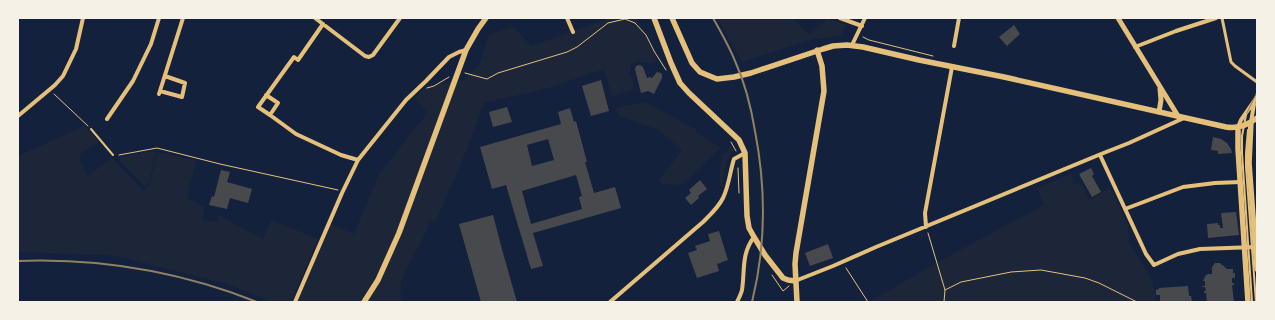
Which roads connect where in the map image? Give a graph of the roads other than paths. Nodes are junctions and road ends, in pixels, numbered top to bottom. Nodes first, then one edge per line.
1 (83, 18) edge
2 (159, 18) edge
3 (183, 18) edge
4 (315, 18) edge
5 (400, 18) edge
6 (486, 18) edge
7 (567, 18) edge
8 (654, 18) edge
9 (672, 18) edge
10 (840, 18) edge
11 (865, 18) edge
12 (959, 18) edge
13 (1118, 18) edge
14 (1216, 18) edge
15 (1222, 18) edge
16 (323, 24) junction
17 (862, 26) junction
18 (573, 32) dead end
19 (852, 45) junction
20 (954, 46) dead end
21 (1135, 47) junction
22 (466, 50) junction
23 (817, 50) junction
24 (952, 67) junction
25 (165, 76) junction
26 (1257, 82) edge
27 (1160, 88) junction
28 (266, 95) junction
29 (1257, 97) edge
30 (1254, 102) junction
31 (1159, 112) junction
32 (18, 115) edge
33 (270, 115) junction
34 (1181, 117) junction
35 (1257, 118) edge
36 (107, 119) dead end
37 (1246, 125) junction
38 (91, 129) road end
39 (745, 153) junction
40 (113, 155) road end
41 (1100, 155) junction
42 (358, 160) junction
43 (1240, 182) junction
44 (1125, 209) junction
45 (926, 227) junction
46 (754, 237) junction
47 (1250, 247) junction
48 (1257, 269) edge
49 (795, 281) junction
50 (295, 302) edge
51 (364, 302) edge
52 (610, 302) edge
53 (737, 302) edge
54 (797, 302) edge
55 (1248, 302) edge
56 (1252, 302) edge
57 (1256, 302) edge

1 - 32 street
2 - 36 street
3 - 25 street
4 - 16 street
5 - 16 street
6 - 22 main road
7 - 18 street
8 - 39 main road
9 - 23 main road
10 - 17 street
11 - 17 street
12 - 20 street
13 - 21 street
14 - 21 street
15 - 26 street
16 - 28 street
17 - 19 street
19 - 23 main road
19 - 24 main road
21 - 27 street
22 - 42 street
22 - 51 main road
23 - 49 main road
24 - 31 main road
24 - 45 street
25 - 25 street
27 - 31 street
27 - 34 street
28 - 33 street
28 - 33 street
29 - 30 street
30 - 37 street
30 - 37 street
31 - 34 main road
33 - 42 street
34 - 37 main road
34 - 41 street
35 - 37 main road
37 - 43 main road
37 - 47 main road
37 - 47 lane
38 - 40 lane
39 - 46 main road
39 - 52 street
41 - 44 street
41 - 45 street
42 - 50 street
43 - 44 street
43 - 47 main road
44 - 47 street
45 - 49 street
46 - 49 main road
46 - 53 street
47 - 48 main road
47 - 55 main road
47 - 56 lane
47 - 57 lane
49 - 54 main road

